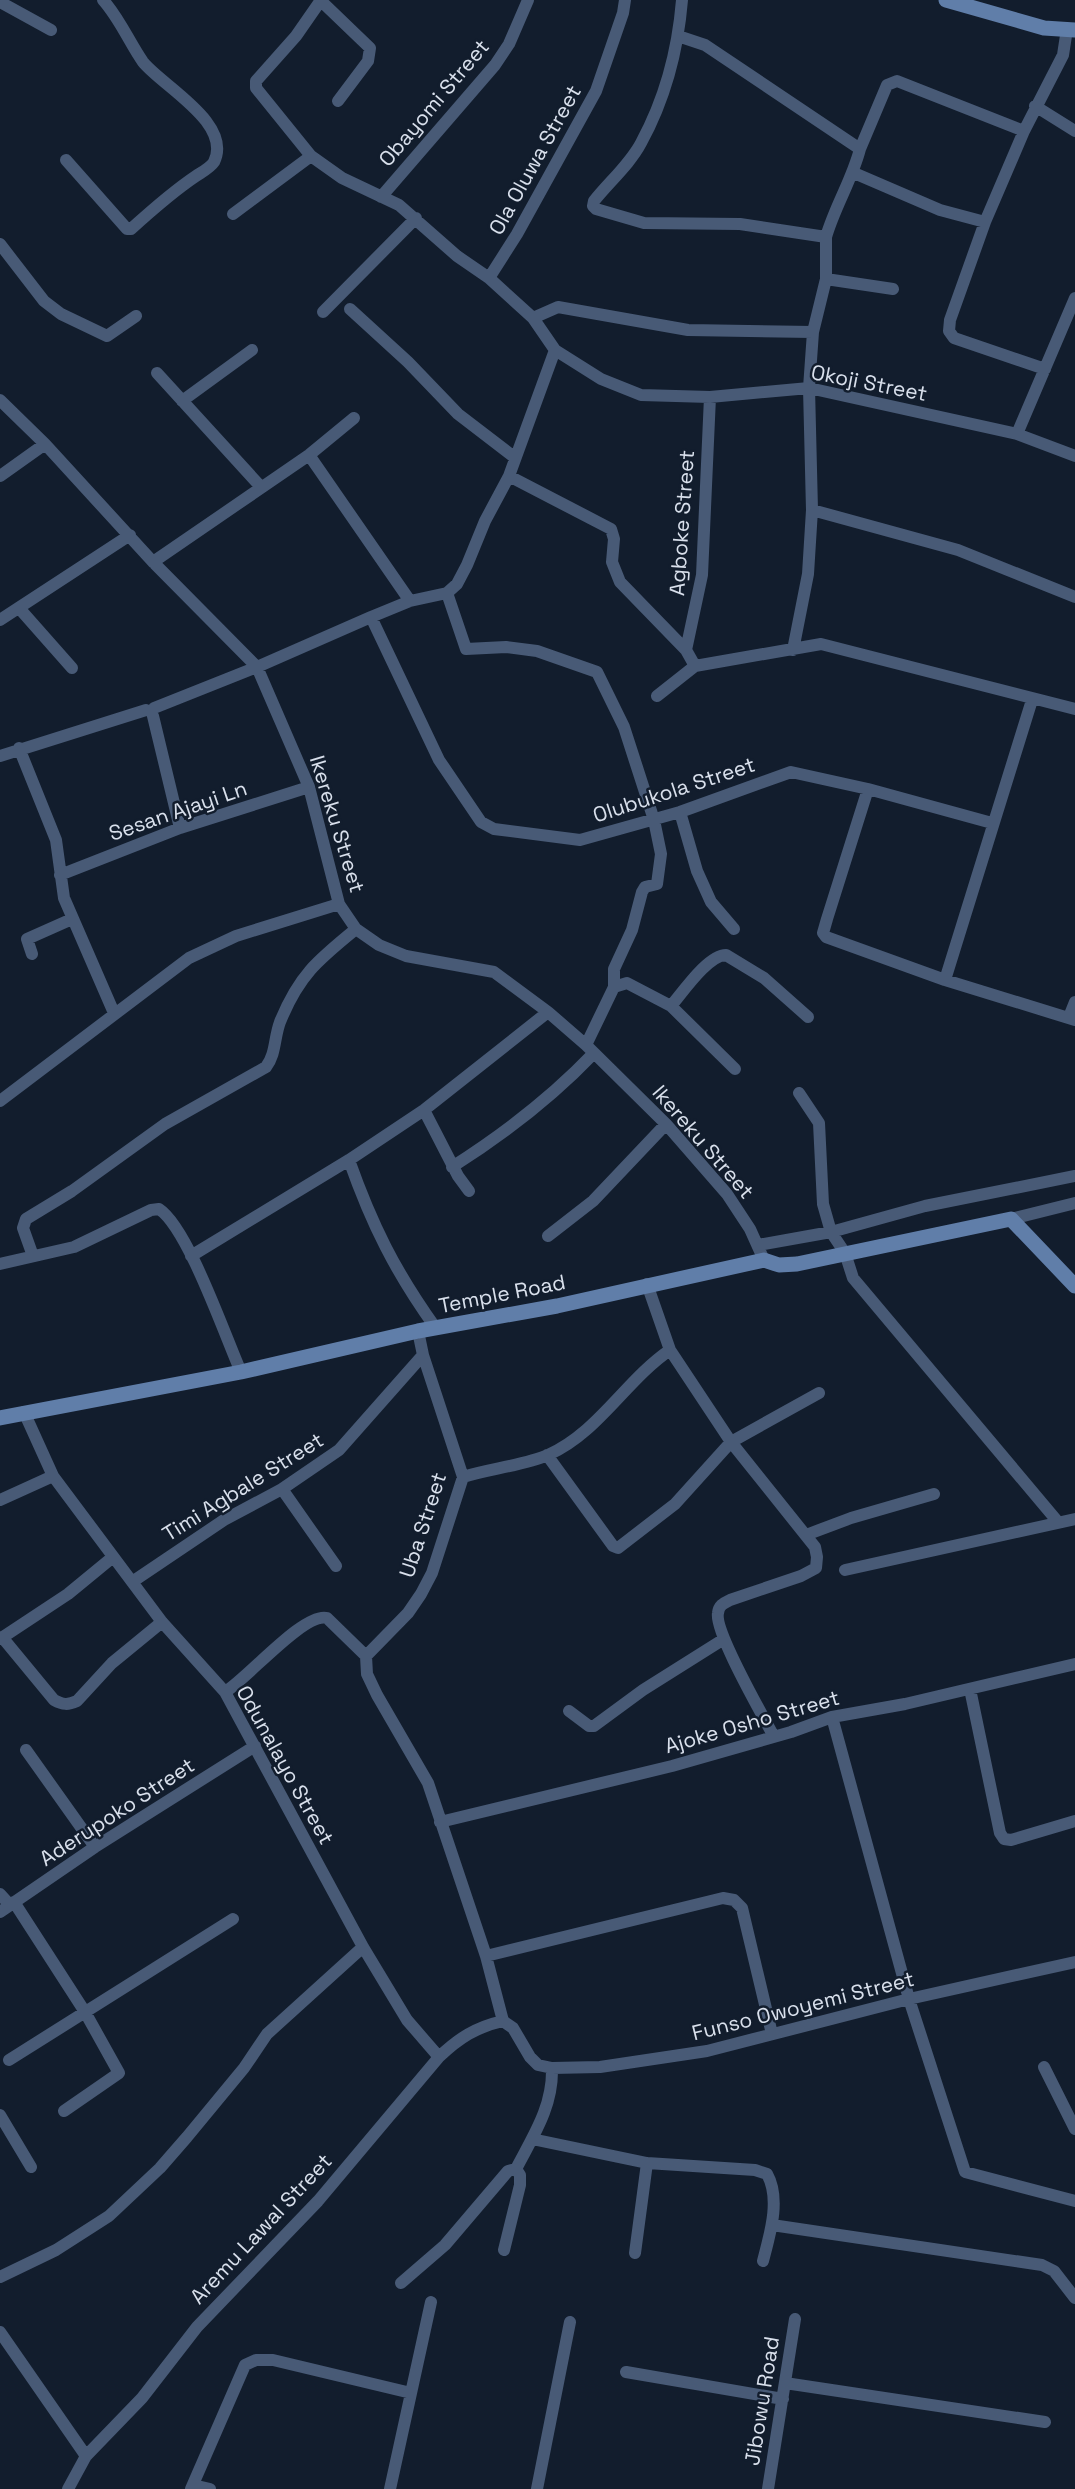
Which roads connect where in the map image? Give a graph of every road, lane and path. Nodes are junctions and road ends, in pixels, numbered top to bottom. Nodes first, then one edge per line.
1 (103, 0) edge
2 (321, 0) edge
3 (528, 0) edge
4 (625, 0) edge
5 (682, 0) edge
6 (946, 0) edge
7 (0, 2) edge
8 (51, 30) dead end
9 (1071, 30) edge
10 (678, 36) junction
11 (338, 101) dead end
12 (1035, 106) junction
13 (1024, 131) junction
14 (1075, 131) edge
15 (860, 150) junction
16 (312, 156) junction
17 (66, 160) dead end
18 (854, 173) junction
19 (381, 197) junction
20 (233, 214) dead end
21 (416, 218) junction
22 (986, 222) junction
23 (826, 237) junction
24 (0, 244) edge
25 (489, 278) junction
26 (826, 279) junction
27 (893, 289) dead end
28 (1075, 298) edge
29 (350, 309) dead end
30 (322, 312) dead end
31 (136, 316) dead end
32 (534, 318) junction
33 (813, 332) junction
34 (252, 350) dead end
35 (555, 350) junction
36 (1045, 369) junction
37 (157, 373) dead end
38 (809, 388) junction
39 (710, 397) junction
40 (0, 400) edge
41 (182, 401) junction
42 (354, 418) dead end
43 (1017, 434) junction
44 (45, 444) junction
45 (309, 455) junction
46 (1075, 456) edge
47 (514, 457) junction
48 (0, 476) edge
49 (509, 476) junction
50 (261, 487) junction
51 (812, 510) junction
52 (130, 535) junction
53 (153, 562) junction
54 (447, 593) junction
55 (1075, 597) edge
56 (410, 601) junction
57 (19, 609) junction
58 (371, 617) junction
59 (0, 620) edge
60 (686, 650) junction
61 (794, 650) junction
62 (695, 666) junction
63 (257, 667) junction
64 (72, 668) dead end
65 (657, 696) dead end
66 (1032, 700) junction
67 (1075, 709) edge
68 (151, 711) junction
69 (19, 748) junction
70 (0, 756) edge
71 (309, 787) junction
72 (868, 789) junction
73 (666, 816) junction
74 (992, 824) junction
75 (180, 828) junction
76 (60, 875) junction
77 (339, 904) junction
78 (72, 919) junction
79 (356, 929) junction
80 (734, 929) dead end
81 (32, 954) dead end
82 (945, 980) junction
83 (614, 987) junction
84 (1075, 1002) edge
85 (671, 1006) junction
86 (548, 1012) junction
87 (114, 1013) junction
88 (808, 1017) dead end
89 (1072, 1019) edge
90 (590, 1049) junction
91 (735, 1069) dead end
92 (0, 1083) edge
93 (799, 1093) dead end
94 (4, 1098) edge
95 (424, 1110) junction
96 (666, 1124) junction
97 (349, 1160) junction
98 (452, 1167) junction
99 (1075, 1176) edge
100 (469, 1191) dead end
101 (1075, 1203) edge
102 (1011, 1219) junction
103 (831, 1232) junction
104 (548, 1236) dead end
105 (758, 1245) junction
106 (845, 1253) junction
107 (33, 1256) junction
108 (191, 1256) junction
109 (764, 1260) junction
110 (0, 1264) edge
111 (647, 1284) junction
112 (1075, 1286) edge
113 (435, 1328) junction
114 (418, 1331) junction
115 (670, 1350) junction
116 (423, 1355) junction
117 (241, 1372) junction
118 (819, 1393) dead end
119 (24, 1412) junction
120 (0, 1418) edge
121 (731, 1442) junction
122 (547, 1455) junction
123 (53, 1476) junction
124 (463, 1477) junction
125 (282, 1489) junction
126 (934, 1494) dead end
127 (0, 1500) edge
128 (1075, 1519) edge
129 (1058, 1522) junction
130 (806, 1535) junction
131 (113, 1557) junction
132 (336, 1566) dead end
133 (845, 1570) dead end
134 (132, 1582) junction
135 (162, 1622) junction
136 (1, 1638) edge
137 (724, 1639) junction
138 (366, 1656) junction
139 (1075, 1664) edge
140 (970, 1689) junction
141 (225, 1692) junction
142 (569, 1711) dead end
143 (832, 1717) junction
144 (773, 1735) junction
145 (255, 1746) junction
146 (26, 1750) dead end
147 (1075, 1821) edge
148 (440, 1822) junction
149 (95, 1847) junction
150 (0, 1894) edge
151 (8, 1906) edge
152 (232, 1919) dead end
153 (363, 1947) junction
154 (486, 1956) junction
155 (1075, 1962) edge
156 (909, 1999) junction
157 (85, 2012) junction
158 (503, 2021) junction
159 (772, 2034) junction
160 (439, 2056) junction
161 (9, 2061) dead end
162 (1044, 2067) dead end
163 (552, 2068) junction
164 (64, 2111) dead end
165 (0, 2115) edge
166 (1075, 2129) edge
167 (532, 2139) junction
168 (647, 2163) junction
169 (31, 2167) dead end
170 (516, 2169) junction
171 (1075, 2201) edge
172 (772, 2225) junction
173 (504, 2250) dead end
174 (635, 2253) dead end
175 (764, 2261) dead end
176 (0, 2277) edge
177 (401, 2283) dead end
178 (1075, 2298) edge
179 (432, 2302) dead end
180 (795, 2319) dead end
181 (570, 2322) dead end
182 (0, 2332) edge
183 (626, 2372) dead end
184 (785, 2383) junction
185 (411, 2393) junction
186 (783, 2399) junction
187 (1045, 2422) dead end
188 (86, 2456) junction
189 (192, 2487) edge
190 (68, 2489) edge
191 (210, 2489) edge
192 (390, 2489) edge
193 (537, 2489) edge
194 (768, 2489) edge

1 - 17 street
2 - 11 street
2 - 16 street
3 - 19 street, Obayomi Street
4 - 25 street, Ola Oluwa Street
5 - 10 street
6 - 9 street
7 - 8 street
9 - 12 street
10 - 15 street
10 - 23 street
12 - 13 street
12 - 14 street
13 - 15 street
13 - 22 street
15 - 18 street
16 - 19 street
16 - 20 street
18 - 22 street
18 - 23 street
19 - 21 street
21 - 25 street
21 - 30 street
22 - 36 street
23 - 26 street
24 - 31 street
25 - 32 street
26 - 27 street
26 - 33 street
28 - 36 street
29 - 47 street
32 - 33 street
32 - 35 street
33 - 38 street
34 - 41 street
35 - 39 street, Okoji Street
35 - 47 street
36 - 43 street
37 - 41 street
38 - 39 street, Okoji Street
38 - 43 street, Okoji Street
38 - 51 street
39 - 60 street, Agboke Street
40 - 44 street, Ikereku Street
41 - 50 street
42 - 45 street
43 - 46 street, Okoji Street
44 - 48 street
44 - 52 street, Ikereku Street
45 - 50 street
45 - 56 street
47 - 49 street
49 - 54 street
49 - 60 street
50 - 53 street
51 - 55 street
51 - 61 street
52 - 53 street, Ikereku Street
52 - 57 street
53 - 63 street, Ikereku Street
54 - 56 street
54 - 73 street
56 - 58 street
57 - 59 street
57 - 64 street
58 - 63 street
58 - 73 street, Olubukola Street
60 - 62 street
61 - 62 street
61 - 66 street
62 - 65 street
63 - 68 street
63 - 71 street, Ikereku Street
66 - 67 street
66 - 74 street
68 - 69 street
68 - 75 street
69 - 70 street
69 - 76 street
71 - 75 street, Sesan Ajayi Ln
71 - 77 street, Ikereku Street
72 - 73 street, Olubukola Street
72 - 74 street
72 - 82 street
73 - 80 street
73 - 83 street
74 - 82 street
75 - 76 street, Sesan Ajayi Ln
76 - 78 street
77 - 79 street, Ikereku Street
77 - 87 street
78 - 81 street
78 - 87 street
79 - 86 street, Ikereku Street
79 - 107 street
82 - 89 street
83 - 85 street
83 - 90 street
84 - 89 street
85 - 88 street
85 - 91 street
86 - 90 street, Ikereku Street
86 - 95 street
87 - 94 street
90 - 96 street, Ikereku Street
90 - 98 street
92 - 94 street
93 - 103 street
95 - 97 street
95 - 98 street
96 - 104 street
96 - 105 street, Ikereku Street
97 - 108 street
97 - 113 street
98 - 100 street
99 - 103 street
101 - 102 street
102 - 106 street, Temple Road
102 - 112 street
103 - 105 street
103 - 106 street
105 - 109 street, Ikereku Street
106 - 109 street, Temple Road
106 - 129 street
107 - 108 street
107 - 110 street
108 - 117 street
109 - 111 street, Temple Road
111 - 113 street, Temple Road
111 - 115 street
113 - 114 street, Temple Road
114 - 116 street
114 - 117 street, Temple Road
115 - 121 street
115 - 122 street
116 - 124 street, Uba Street
116 - 125 street, Timi Agbale Street
117 - 119 street, Temple Road
118 - 121 street
119 - 120 street, Temple Road
119 - 123 street, Odunalayo Street
121 - 122 street
121 - 130 street
122 - 124 street
123 - 127 street
123 - 131 street, Odunalayo Street
124 - 138 street, Uba Street
125 - 132 street
125 - 134 street, Timi Agbale Street
126 - 130 street
128 - 129 street
129 - 133 street
130 - 137 street
131 - 134 street, Odunalayo Street
131 - 136 street
134 - 135 street, Odunalayo Street
135 - 136 street
135 - 141 street, Odunalayo Street
137 - 142 street
137 - 144 street
138 - 141 street
138 - 148 street
139 - 140 street, Ajoke Osho Street
140 - 143 street, Ajoke Osho Street
140 - 147 street
141 - 145 street, Odunalayo Street
143 - 144 street, Ajoke Osho Street
143 - 156 street
144 - 148 street, Ajoke Osho Street
145 - 149 street, Aderupoko Street
145 - 153 street, Odunalayo Street
146 - 149 street
148 - 154 street
149 - 151 street, Aderupoko Street
150 - 151 street
151 - 157 street
152 - 157 street
153 - 160 street, Odunalayo Street
153 - 176 street
154 - 158 street
154 - 159 street
155 - 156 street, Funso Owoyemi Street
156 - 159 street, Funso Owoyemi Street
156 - 171 street
157 - 161 street
157 - 164 street
158 - 160 street, Aremu Lawal Street
158 - 163 street, Funso Owoyemi Street
159 - 163 street, Funso Owoyemi Street
160 - 188 street, Aremu Lawal Street
162 - 166 street
163 - 167 street
165 - 169 street
167 - 168 street
167 - 170 street
168 - 172 street
168 - 174 street
170 - 173 street
170 - 177 street
172 - 175 street
172 - 178 street
179 - 185 street
180 - 184 street, Jibowu Road
181 - 193 street
182 - 188 street
183 - 186 street
184 - 186 street, Jibowu Road
184 - 187 street
185 - 189 street
185 - 192 street
186 - 194 street, Jibowu Road
188 - 190 street, Aremu Lawal Street
189 - 191 street

